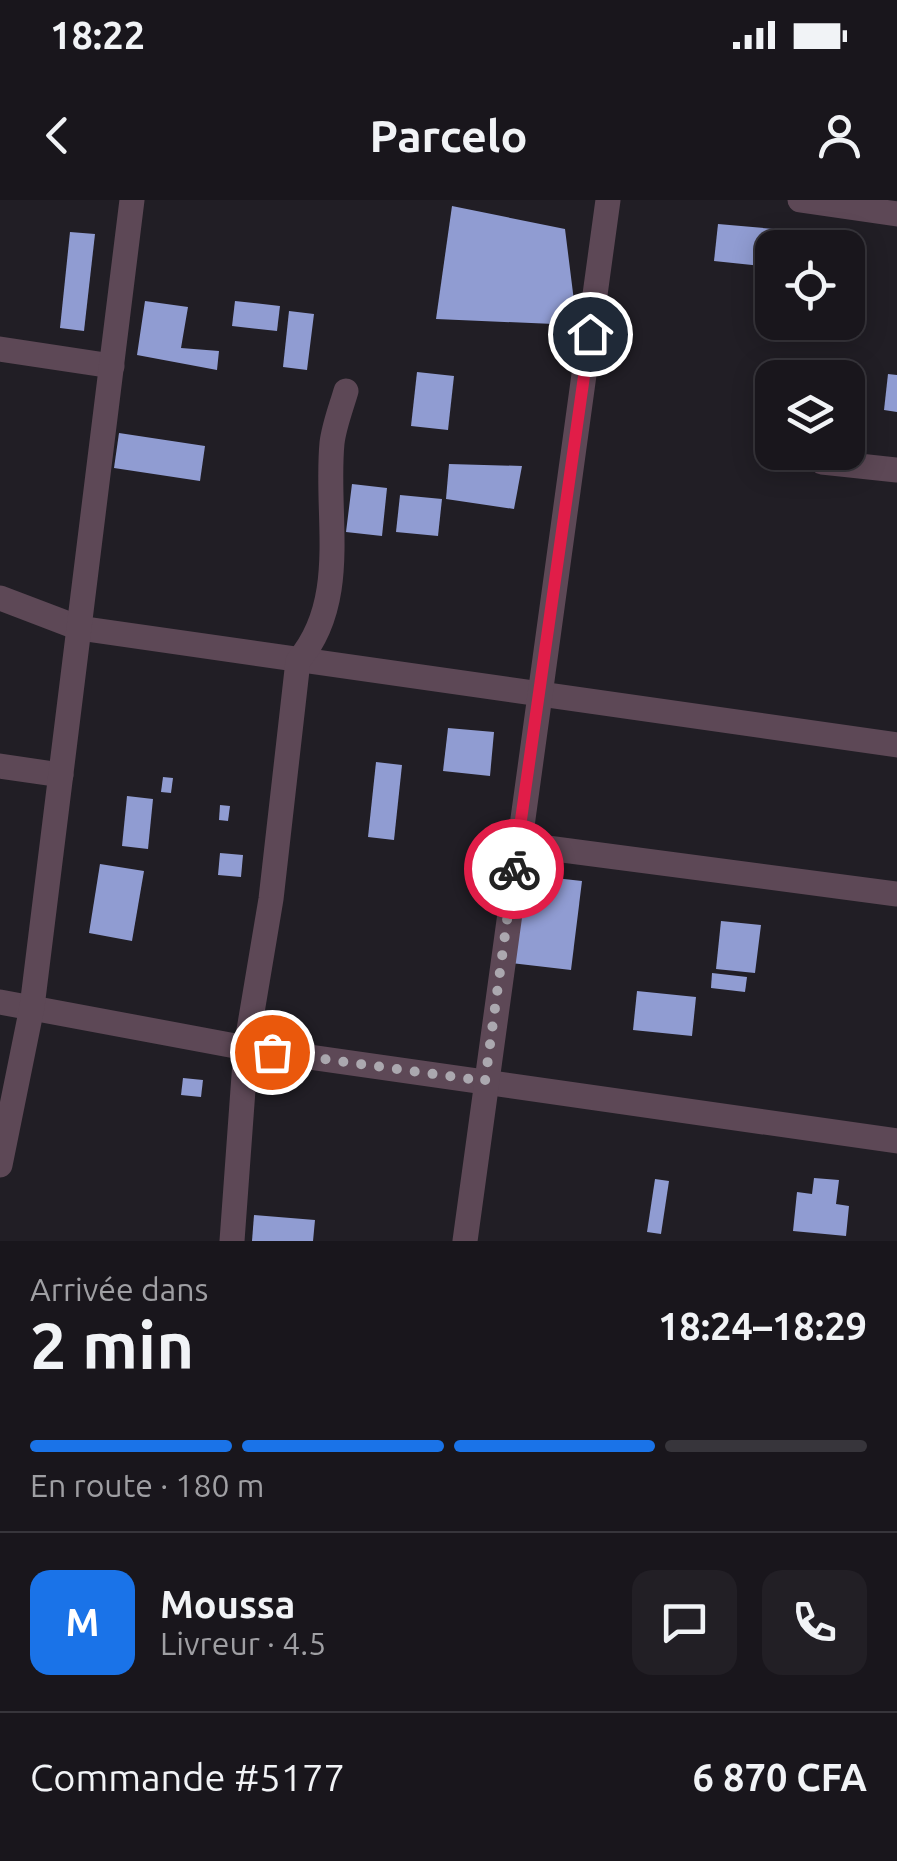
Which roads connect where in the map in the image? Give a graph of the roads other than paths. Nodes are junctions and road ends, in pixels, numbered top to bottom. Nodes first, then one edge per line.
1 (132, 200) edge
2 (608, 200) edge
3 (800, 200) edge
4 (897, 214) edge
5 (0, 349) edge
6 (112, 366) junction
7 (346, 390) dead end
8 (865, 467) edge
9 (897, 470) edge
10 (0, 598) edge
11 (79, 628) junction
12 (298, 661) junction
13 (538, 690) junction
14 (897, 744) edge
15 (0, 766) edge
16 (61, 774) junction
17 (517, 844) junction
18 (897, 894) edge
19 (0, 1002) edge
20 (32, 1007) junction
21 (246, 1048) junction
22 (485, 1081) junction
23 (897, 1140) edge
24 (0, 1165) edge
25 (232, 1241) edge
26 (466, 1241) edge

1 - 6 street
2 - 13 street
3 - 4 street
5 - 6 street
6 - 11 street
7 - 12 street
8 - 9 street
10 - 11 street
11 - 12 street
11 - 16 street
12 - 13 street
12 - 21 street
13 - 14 street
13 - 17 street
15 - 16 street
16 - 20 street
17 - 18 street
17 - 22 street
19 - 20 street
20 - 21 street
20 - 24 street
21 - 22 street
21 - 25 street
22 - 23 street
22 - 26 street

